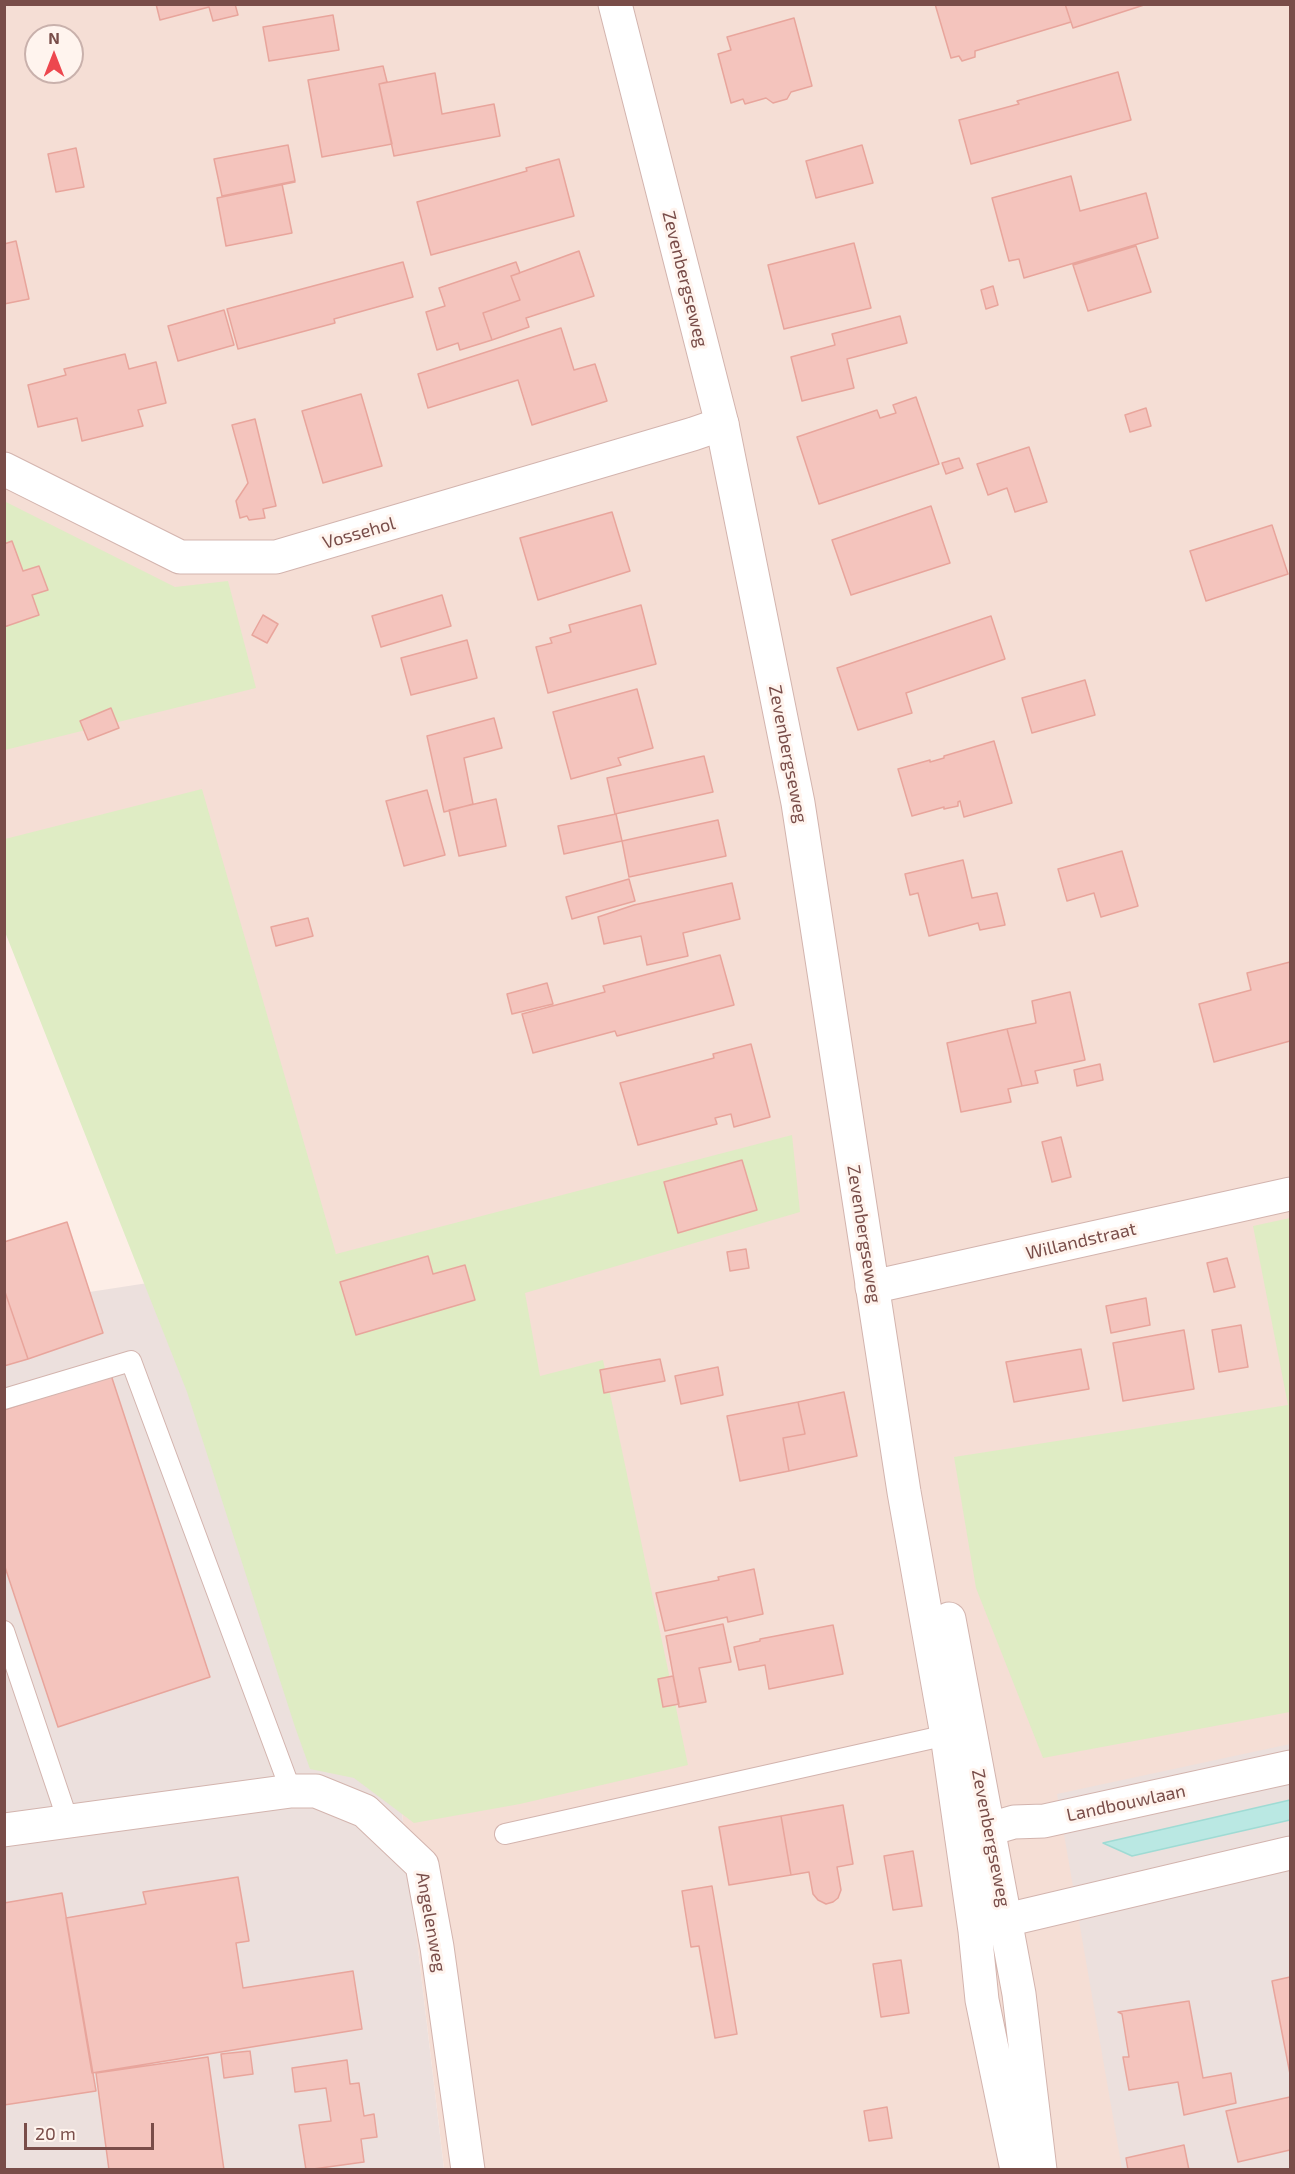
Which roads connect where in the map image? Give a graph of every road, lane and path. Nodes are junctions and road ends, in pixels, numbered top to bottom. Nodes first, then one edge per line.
1 (615, 4) edge
2 (722, 424) junction
3 (4, 469) edge
4 (1290, 1194) edge
5 (872, 1287) junction
6 (4, 1399) edge
7 (4, 1631) edge
8 (959, 1732) junction
9 (1290, 1767) edge
10 (291, 1791) junction
11 (68, 1821) junction
12 (4, 1830) edge
13 (975, 1833) junction
14 (505, 1834) dead end
15 (1290, 1853) edge
16 (1006, 1920) junction
17 (975, 1931) junction
18 (468, 2169) edge
19 (1017, 2169) edge
20 (1040, 2169) edge

1 - 2 street, Zevenbergseweg
2 - 3 street, Vossehol
2 - 5 street, Zevenbergseweg
4 - 5 street, Willandstraat
5 - 8 street, Zevenbergseweg
6 - 10 lane
7 - 11 lane
8 - 13 street, Zevenbergseweg
8 - 14 lane
9 - 13 street, Landbouwlaan
10 - 11 street, Angelenweg
10 - 18 street, Angelenweg
11 - 12 street, Angelenweg
13 - 16 street, Zevenbergseweg
13 - 17 street, Zevenbergseweg
15 - 16 street
16 - 17 street
16 - 20 street, Zevenbergseweg
17 - 19 street, Zevenbergseweg

